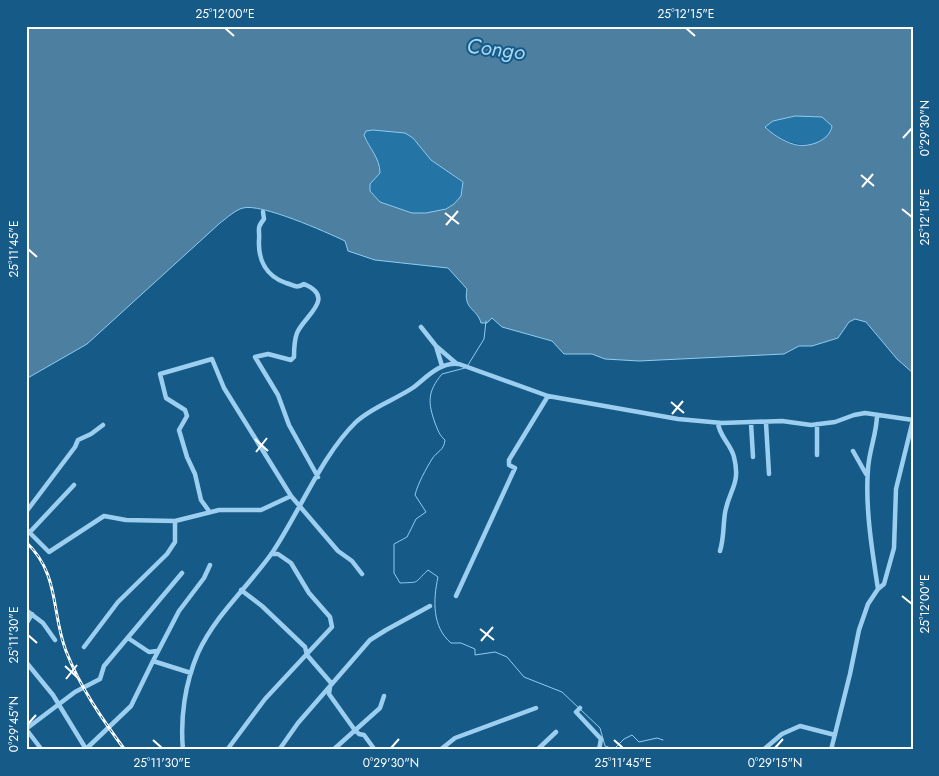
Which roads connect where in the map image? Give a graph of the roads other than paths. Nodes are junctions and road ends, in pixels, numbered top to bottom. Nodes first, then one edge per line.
1 (263, 212) dead end
2 (421, 327) dead end
3 (436, 346) junction
4 (456, 364) junction
5 (442, 366) junction
6 (548, 396) junction
7 (877, 415) junction
8 (718, 423) junction
9 (751, 423) junction
10 (766, 423) junction
11 (817, 424) junction
12 (103, 425) dead end
13 (853, 451) dead end
14 (818, 455) dead end
15 (753, 457) dead end
16 (768, 474) dead end
17 (318, 477) junction
18 (868, 477) junction
19 (74, 485) dead end
20 (291, 496) junction
21 (300, 509) junction
22 (209, 511) junction
23 (26, 512) edge
24 (175, 521) junction
25 (28, 530) edge
26 (720, 551) dead end
27 (271, 554) junction
28 (210, 564) dead end
29 (182, 573) dead end
30 (362, 574) dead end
31 (878, 589) junction
32 (241, 590) junction
33 (456, 596) dead end
34 (430, 606) dead end
35 (26, 610) edge
36 (32, 614) junction
37 (26, 624) edge
38 (128, 638) junction
39 (54, 640) dead end
40 (84, 647) dead end
41 (157, 651) junction
42 (307, 655) junction
43 (153, 661) junction
44 (26, 662) edge
45 (191, 673) junction
46 (332, 684) junction
47 (384, 696) dead end
48 (59, 704) junction
49 (536, 708) dead end
50 (580, 708) dead end
51 (26, 729) edge
52 (354, 729) junction
53 (556, 732) dead end
54 (835, 735) junction
55 (86, 749) edge
56 (42, 750) edge
57 (183, 750) edge
58 (227, 750) edge
59 (279, 750) edge
60 (334, 750) edge
61 (375, 750) edge
62 (440, 750) edge
63 (537, 750) edge
64 (599, 750) edge
65 (763, 750) edge
66 (831, 750) edge

1 - 17 street
2 - 3 street
3 - 4 street
3 - 5 street
4 - 5 street
4 - 6 street
5 - 17 street
6 - 8 street
6 - 33 street
7 - 11 street
7 - 18 street
7 - 31 street
8 - 9 street
8 - 26 street
9 - 10 street
9 - 15 street
10 - 11 street
10 - 16 street
11 - 14 street
12 - 23 street
13 - 18 street
17 - 21 street
18 - 31 street
19 - 25 street
20 - 21 street
20 - 22 street
20 - 22 street
21 - 27 street
21 - 30 street
22 - 24 street
24 - 25 street
24 - 40 street
27 - 32 street
27 - 42 street
28 - 41 street
29 - 38 street
31 - 54 street
32 - 42 street
32 - 45 street
34 - 46 street
35 - 36 street
36 - 37 street
36 - 39 street
38 - 41 street
38 - 48 street
41 - 43 street
42 - 46 street
42 - 58 street
43 - 45 street
43 - 55 street
44 - 48 street
45 - 57 street
46 - 52 street
46 - 59 street
47 - 52 street
48 - 51 street
48 - 55 street
49 - 62 street
50 - 64 street
51 - 56 street
52 - 60 street
52 - 61 street
53 - 63 street
54 - 65 street
54 - 66 street

